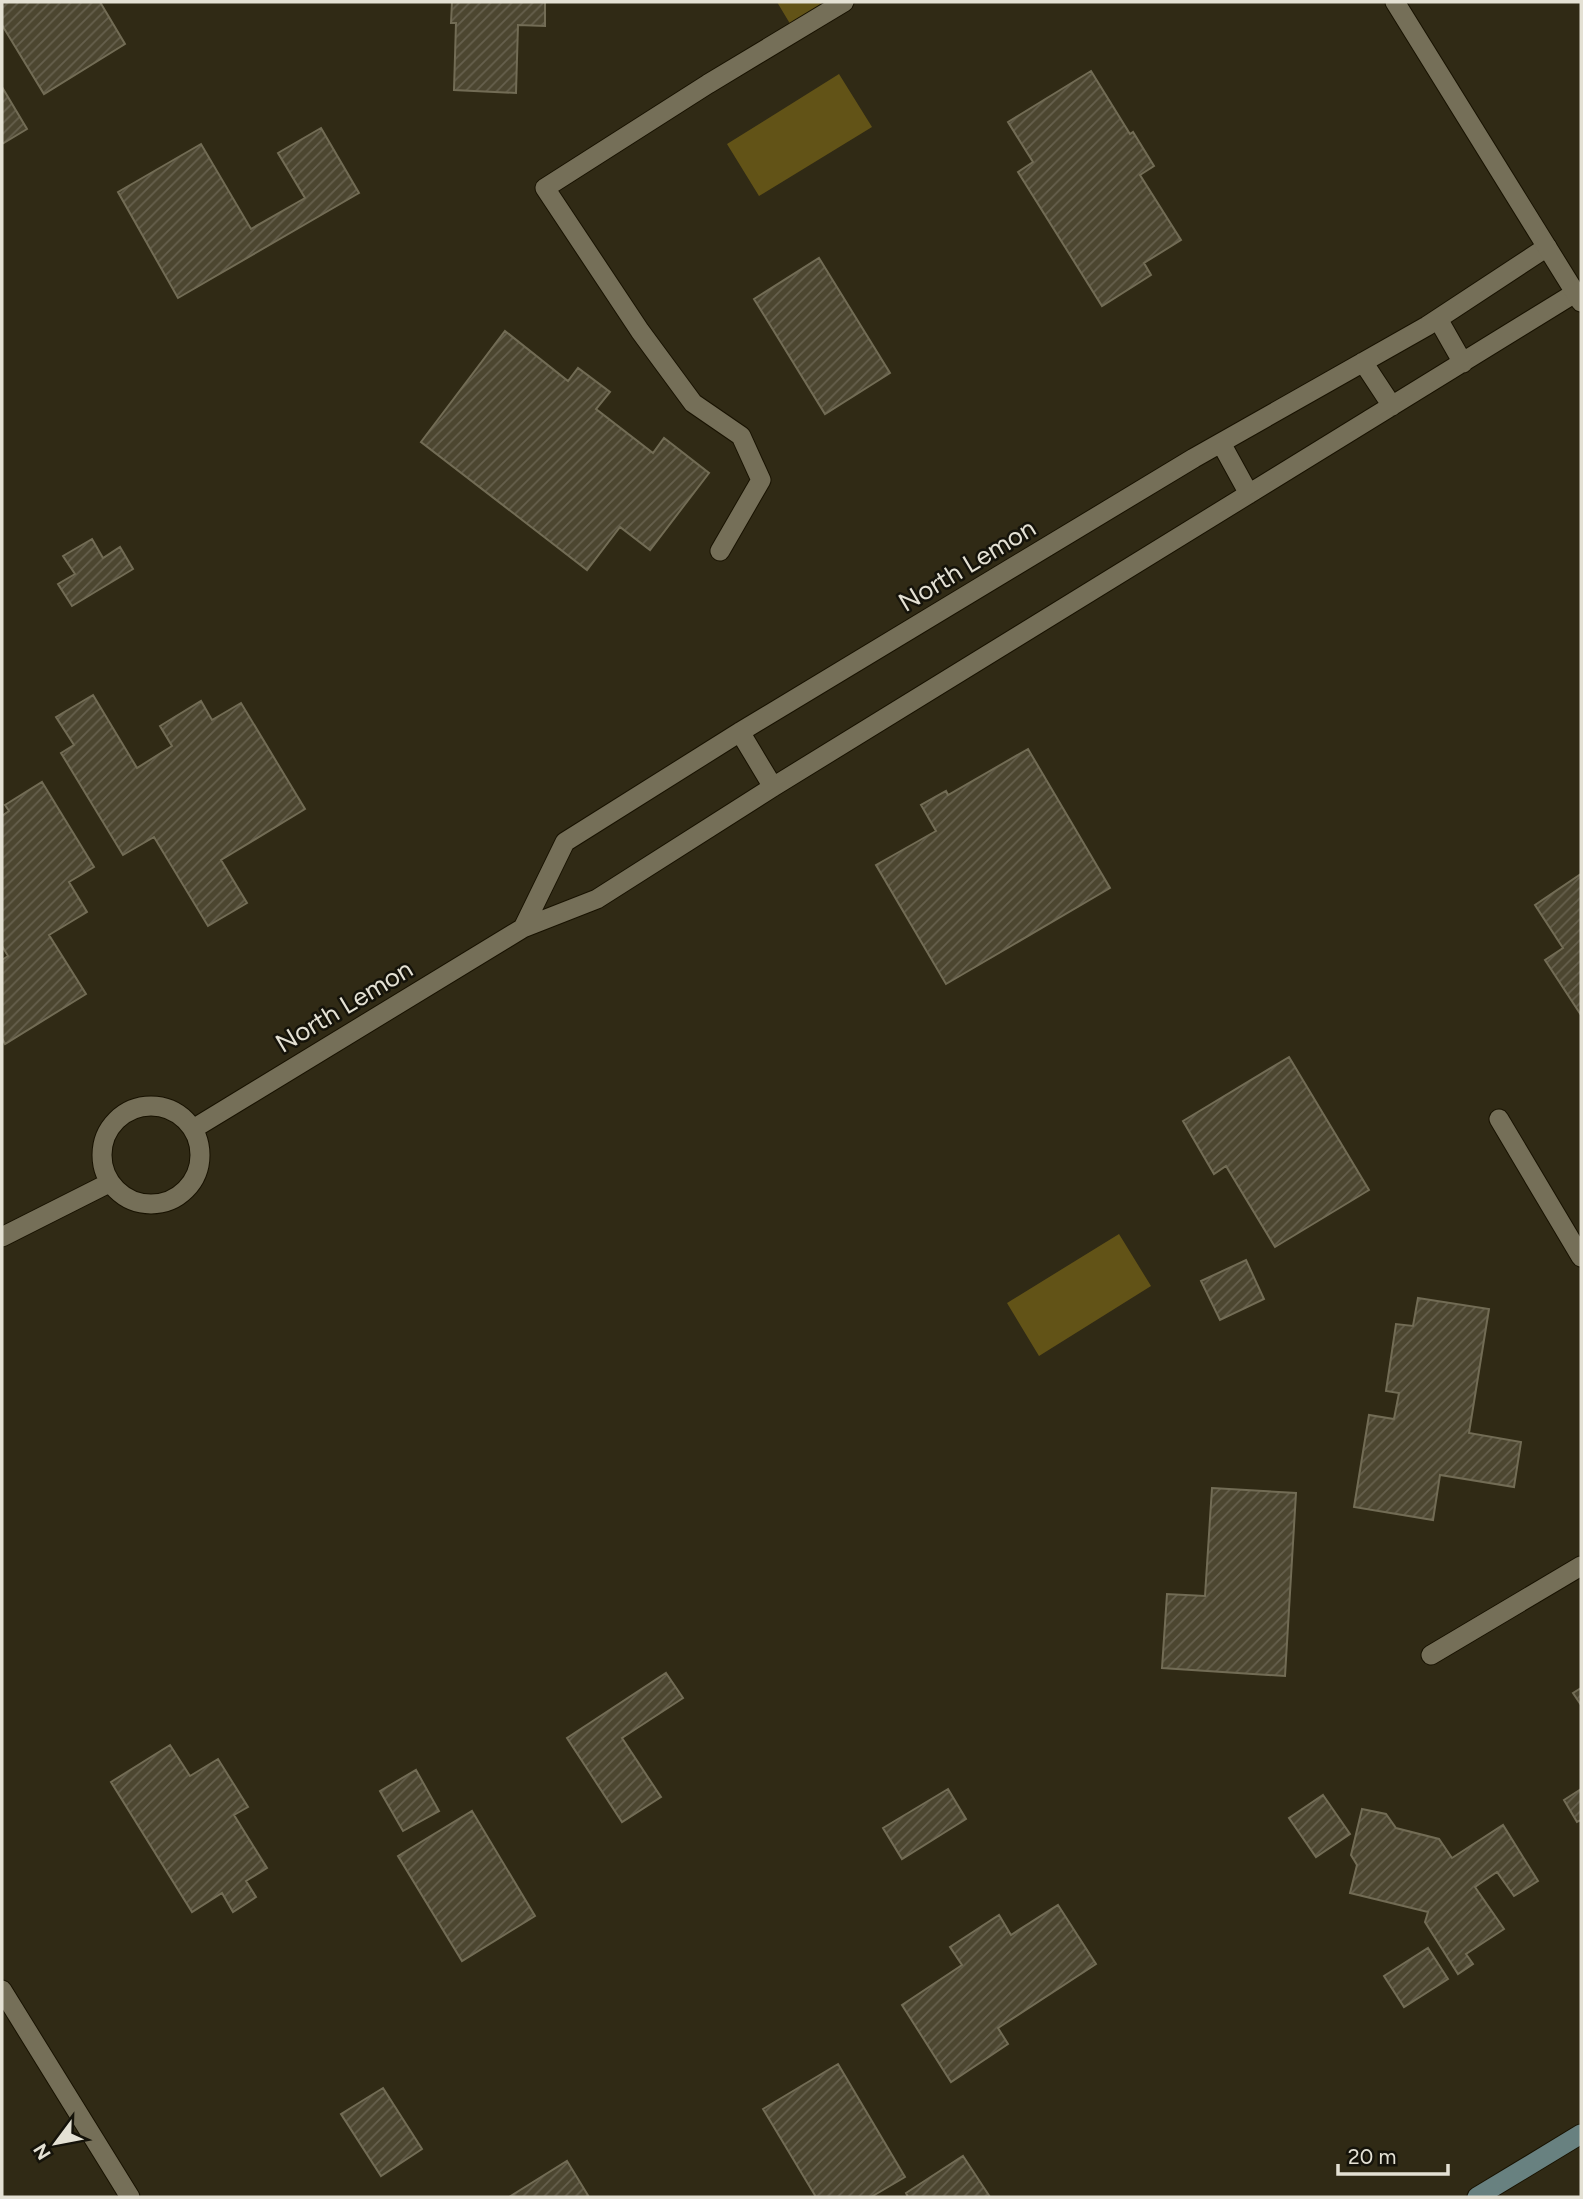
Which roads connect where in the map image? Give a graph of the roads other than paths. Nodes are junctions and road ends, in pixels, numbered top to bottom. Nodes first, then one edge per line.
1 (844, 2) edge
2 (1395, 2) edge
3 (1547, 247) junction
4 (1578, 298) edge
5 (1437, 319) junction
6 (1363, 362) junction
7 (1463, 363) junction
8 (1392, 405) junction
9 (1222, 443) junction
10 (1249, 494) junction
11 (720, 551) dead end
12 (740, 732) junction
13 (773, 787) junction
14 (523, 928) junction
15 (1499, 1119) dead end
16 (193, 1129) junction
17 (109, 1184) junction
18 (2, 1237) edge
19 (1581, 1257) edge
20 (1581, 1566) edge
21 (1431, 1656) dead end
22 (2, 1990) edge
23 (1581, 2134) edge
24 (130, 2197) edge
25 (1477, 2197) edge

1 - 11 street
2 - 3 street
3 - 4 street
3 - 5 street, North Lemon
4 - 7 street, North Lemon
5 - 6 street, North Lemon
5 - 7 street
6 - 8 street
6 - 9 street, North Lemon
7 - 8 street, North Lemon
8 - 10 street, North Lemon
9 - 10 street
9 - 12 street, North Lemon
10 - 13 street, North Lemon
12 - 13 street
12 - 14 street, North Lemon
13 - 14 street, North Lemon
14 - 16 street, North Lemon
15 - 19 street
16 - 17 street
16 - 17 street
17 - 18 street
20 - 21 street
22 - 24 street
23 - 25 main road

